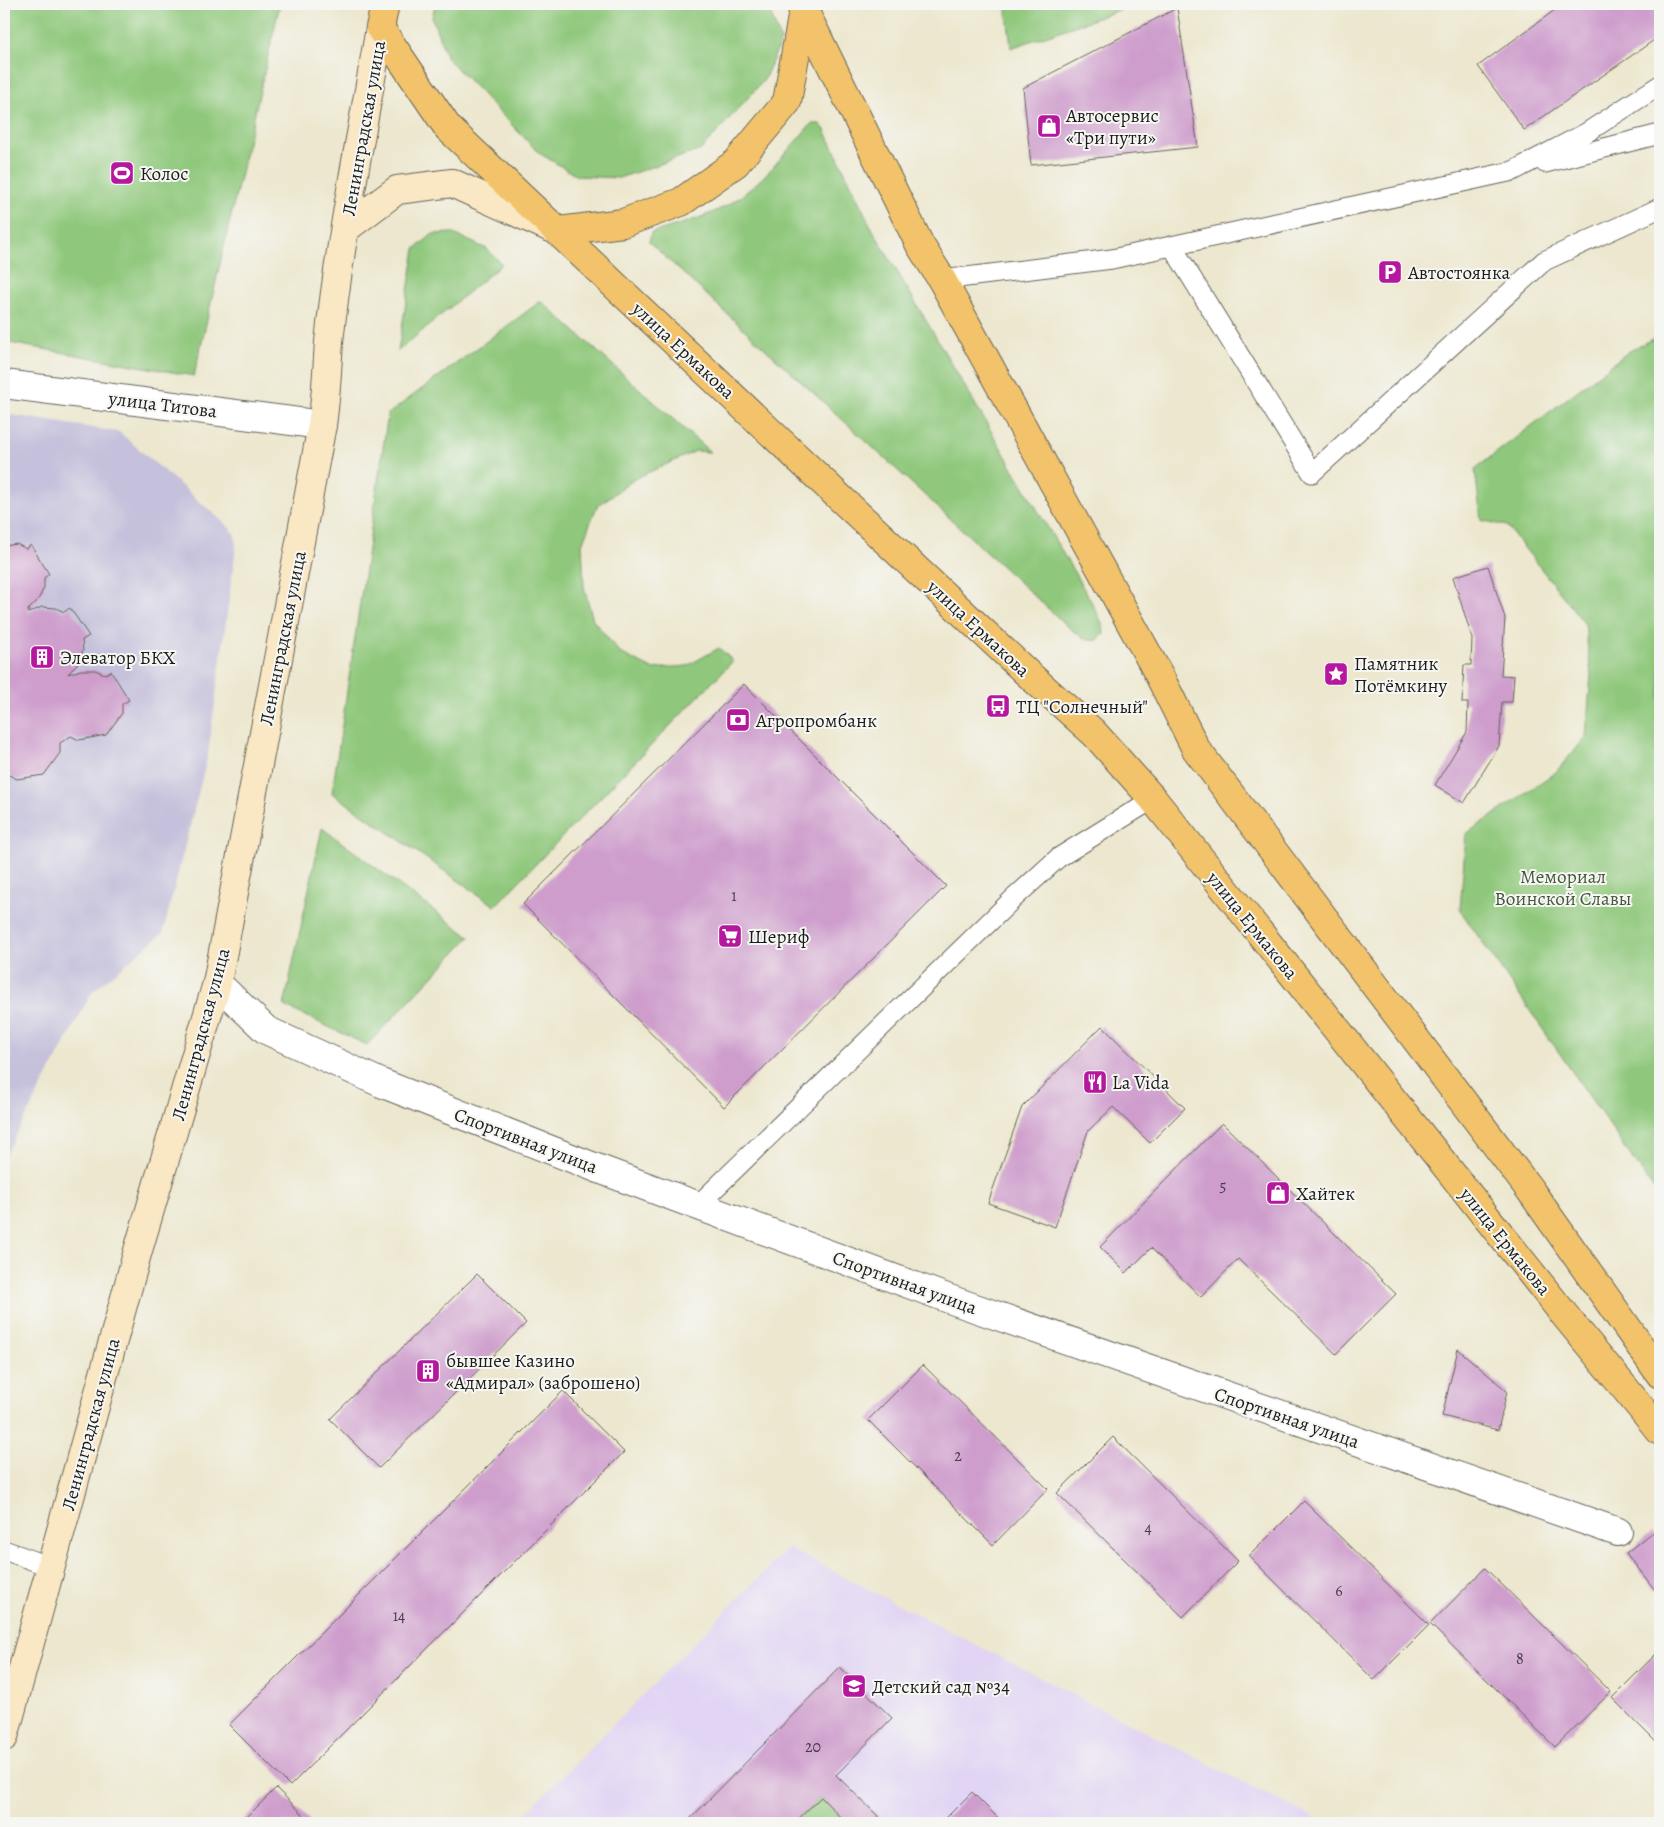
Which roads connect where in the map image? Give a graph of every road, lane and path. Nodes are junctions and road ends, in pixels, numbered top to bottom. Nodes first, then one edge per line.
1 (802, 7) edge
2 (383, 16) edge
3 (1660, 85) edge
4 (1660, 134) edge
5 (1513, 171) junction
6 (1660, 208) edge
7 (345, 229) junction
8 (559, 231) junction
9 (1172, 246) junction
10 (942, 280) junction
11 (4, 384) edge
12 (322, 425) junction
13 (1153, 799) junction
14 (217, 983) junction
15 (698, 1205) junction
16 (1660, 1374) edge
17 (1660, 1431) edge
18 (1618, 1532) dead end
19 (4, 1550) edge
20 (51, 1567) junction
21 (4, 1737) edge

1 - 8 main road
1 - 10 main road
2 - 7 street, Ленинградская улица
2 - 8 main road, улица Ермакова
3 - 5 lane
4 - 5 lane
5 - 9 lane
6 - 9 lane
7 - 8 street, Ленинградская улица
7 - 12 street, Ленинградская улица
8 - 13 main road, улица Ермакова
9 - 10 lane
10 - 16 main road
11 - 12 street, улица Титова
12 - 14 street, Ленинградская улица
13 - 15 lane
13 - 17 main road, улица Ермакова
14 - 15 street, Спортивная улица
14 - 20 street, Ленинградская улица
15 - 18 street, Спортивная улица
19 - 20 lane
20 - 21 street, Ленинградская улица

